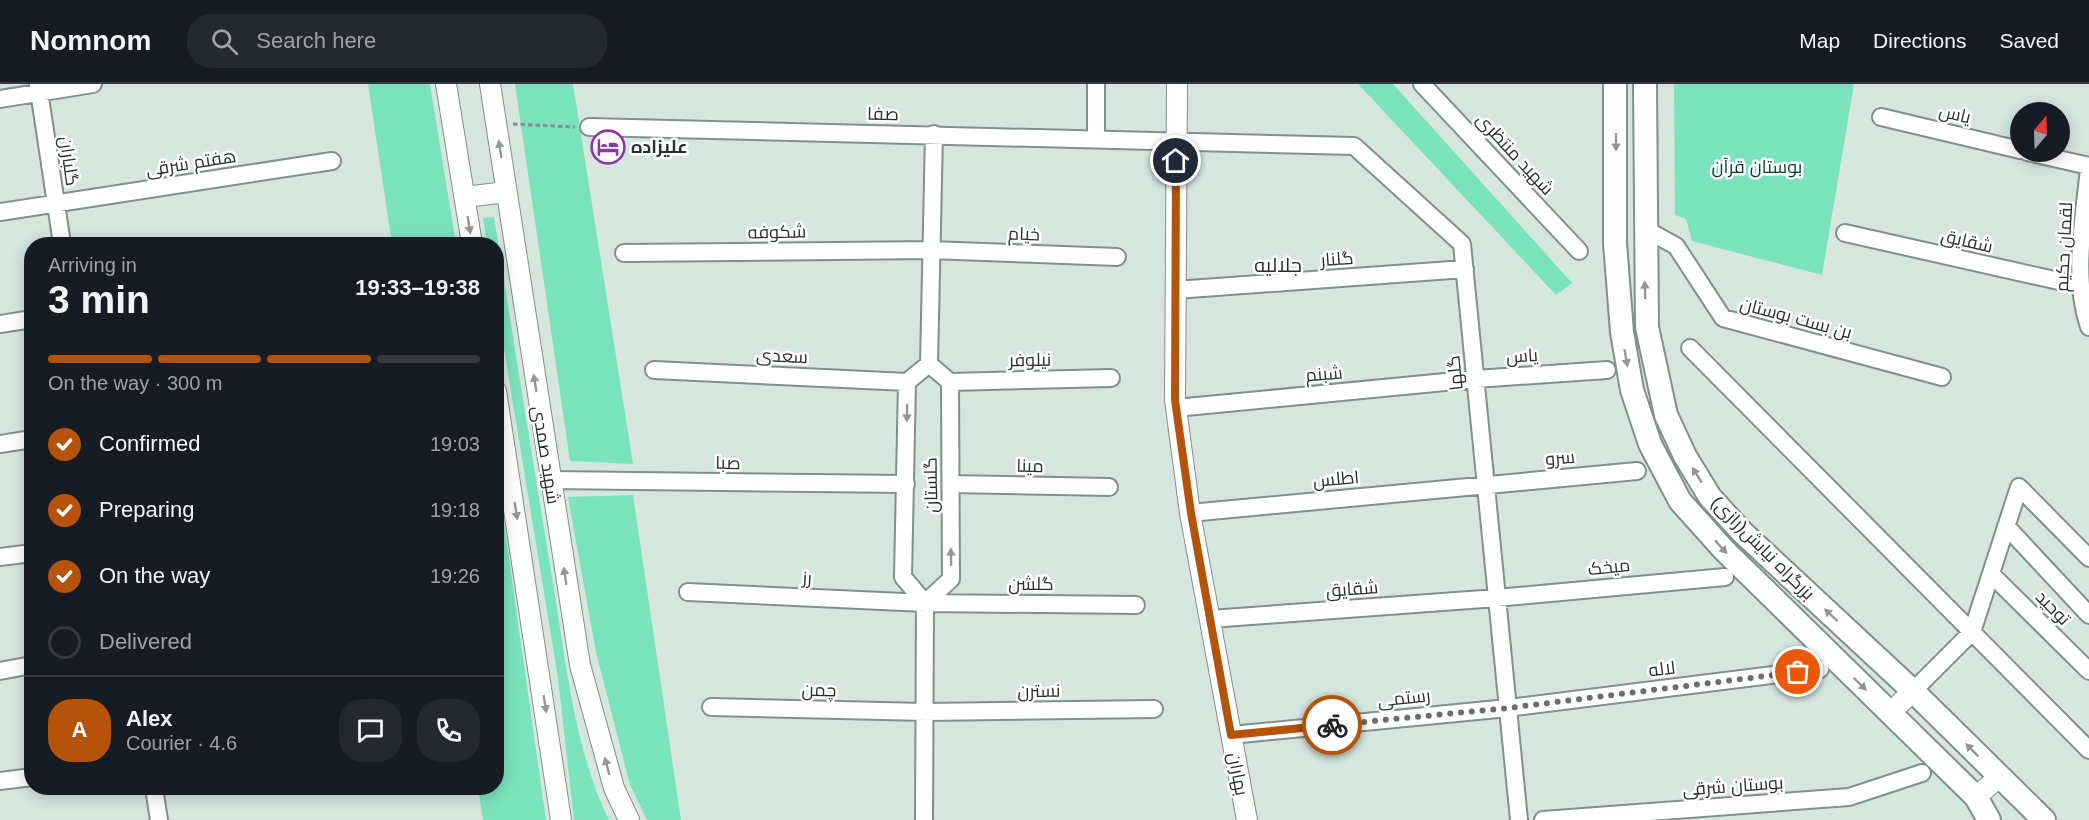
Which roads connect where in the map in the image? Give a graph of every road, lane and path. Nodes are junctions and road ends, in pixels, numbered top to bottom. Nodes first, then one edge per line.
1 (93, 84) edge
2 (446, 84) edge
3 (490, 84) edge
4 (1096, 84) edge
5 (1177, 84) edge
6 (1422, 84) edge
7 (1615, 84) edge
8 (1645, 84) edge
9 (38, 88) edge
10 (0, 99) edge
11 (1881, 117) dead end
12 (496, 124) junction
13 (589, 127) joint
14 (934, 134) junction
15 (1096, 138) junction
16 (1176, 140) junction
17 (2010, 148) edge
18 (332, 161) dead end
19 (2068, 162) edge
20 (2089, 167) edge
21 (506, 192) junction
22 (465, 197) junction
23 (56, 204) junction
24 (0, 212) edge
25 (1645, 229) junction
26 (1845, 233) dead end
27 (61, 237) edge
28 (471, 237) edge
29 (930, 250) junction
30 (1579, 251) dead end
31 (624, 253) dead end
32 (1117, 257) dead end
33 (2085, 262) edge
34 (1465, 269) junction
35 (2081, 286) junction
36 (1175, 290) junction
37 (24, 320) edge
38 (0, 324) edge
39 (2089, 327) edge
40 (1690, 348) dead end
41 (928, 364) junction
42 (654, 370) dead end
43 (1607, 370) dead end
44 (1942, 377) dead end
45 (1111, 378) dead end
46 (1476, 379) junction
47 (908, 382) junction
48 (950, 382) junction
49 (1176, 408) junction
50 (24, 440) edge
51 (0, 444) edge
52 (1637, 471) dead end
53 (504, 478) edge
54 (550, 480) junction
55 (906, 484) junction
56 (951, 484) junction
57 (1486, 484) junction
58 (1109, 487) dead end
59 (1191, 513) junction
60 (2006, 526) junction
61 (24, 554) edge
62 (0, 557) edge
63 (2089, 558) edge
64 (1990, 574) junction
65 (1725, 577) dead end
66 (688, 592) dead end
67 (1497, 598) junction
68 (925, 603) junction
69 (1136, 604) dead end
70 (2089, 615) edge
71 (1210, 619) junction
72 (1972, 632) junction
73 (24, 666) edge
74 (1820, 669) dead end
75 (0, 671) edge
76 (2089, 671) edge
77 (1913, 692) junction
78 (711, 706) dead end
79 (1508, 708) junction
80 (1154, 709) dead end
81 (926, 712) junction
82 (1890, 713) junction
83 (1231, 735) junction
84 (2089, 750) edge
85 (1922, 773) dead end
86 (1999, 777) junction
87 (24, 778) edge
88 (0, 782) edge
89 (155, 795) edge
90 (1976, 797) junction
91 (159, 820) edge
92 (561, 820) edge
93 (629, 820) edge
94 (924, 820) edge
95 (1247, 820) edge
96 (1519, 820) edge
97 (1543, 820) edge
98 (1989, 820) edge
99 (2044, 820) edge

1 - 9 street
2 - 22 main road
3 - 12 main road, شهید صمدی
4 - 15 street
5 - 16 main road, بهاران
6 - 30 street, شهید منتظری
7 -> 82 highway, بزرگراه نیایش(رازی)
8 - 25 highway, بزرگراه نیایش(رازی)
9 - 10 street
9 - 23 street, گلباران
11 - 17 street, یاس
12 - 13 path
21 -> 12 main road, شهید صمدی
13 - 14 street, صفا
14 - 15 street, صفا
14 - 29 street
15 - 16 street, صفا
16 - 34 street, گلها
16 - 36 main road, بهاران
18 - 23 street, هفتم شرقی
19 - 20 street
20 - 33 street, لقمان حکیم
21 - 22 main road
54 -> 21 main road, شهید صمدی
22 -> 28 main road
23 - 24 street, هفتم شرقی
23 - 27 street, گلباران
25 - 44 street, بن بست بوستان
77 -> 25 highway, بزرگراه نیایش(رازی)
26 - 35 street, شقایق
29 - 31 street, شکوفه
29 - 32 street, خیام
29 - 41 street
33 - 35 street, لقمان حکیم
34 - 36 street, گلنار
34 - 46 street, گلها
35 - 39 street, لقمان حکیم
36 - 49 main road, بهاران
37 - 38 street
40 - 72 street
41 - 47 street
41 - 48 street
42 - 47 street, سعدی
43 - 46 street, یاس
45 - 48 street, نیلوفر
46 - 49 street, شبنم
46 - 57 street, گلها
47 -> 55 street, گلستان
48 - 56 street, گلستان
49 - 59 main road, بهاران
50 - 51 street
52 - 57 street, سرو
53 -> 92 main road
54 - 55 street, صبا
93 -> 54 main road, شهید صمدی
55 - 68 street, گلستان
56 - 58 street, مینا
68 -> 56 street, گلستان
57 - 59 street, اطلس
57 - 67 street, گلها
59 - 71 main road, بهاران
60 - 63 street
60 - 64 street
60 - 70 street
61 - 62 street
64 - 72 street
64 - 76 street, توحید
65 - 67 street, میخک
66 - 68 street, رز
67 - 71 street, شقایق
67 - 79 street, گلها
68 - 69 street, گلشن
68 - 81 street
71 - 83 main road, بهاران
72 - 77 street
72 - 84 street
73 - 75 street
74 - 79 street, لاله
77 - 82 main road
86 -> 77 highway, بزرگراه نیایش(رازی)
78 - 81 street, چمن
79 - 83 street, رستمی
79 - 96 street, گلها
80 - 81 street, نسترن
81 - 94 street
82 - 90 highway, بزرگراه نیایش(رازی)
83 - 95 main road, بهاران
85 - 97 street, بوستان شرقی
86 - 90 main road
86 - 99 highway, بزرگراه نیایش(رازی)
87 - 88 street
89 - 91 street
90 - 98 highway, بزرگراه نیایش(رازی)

